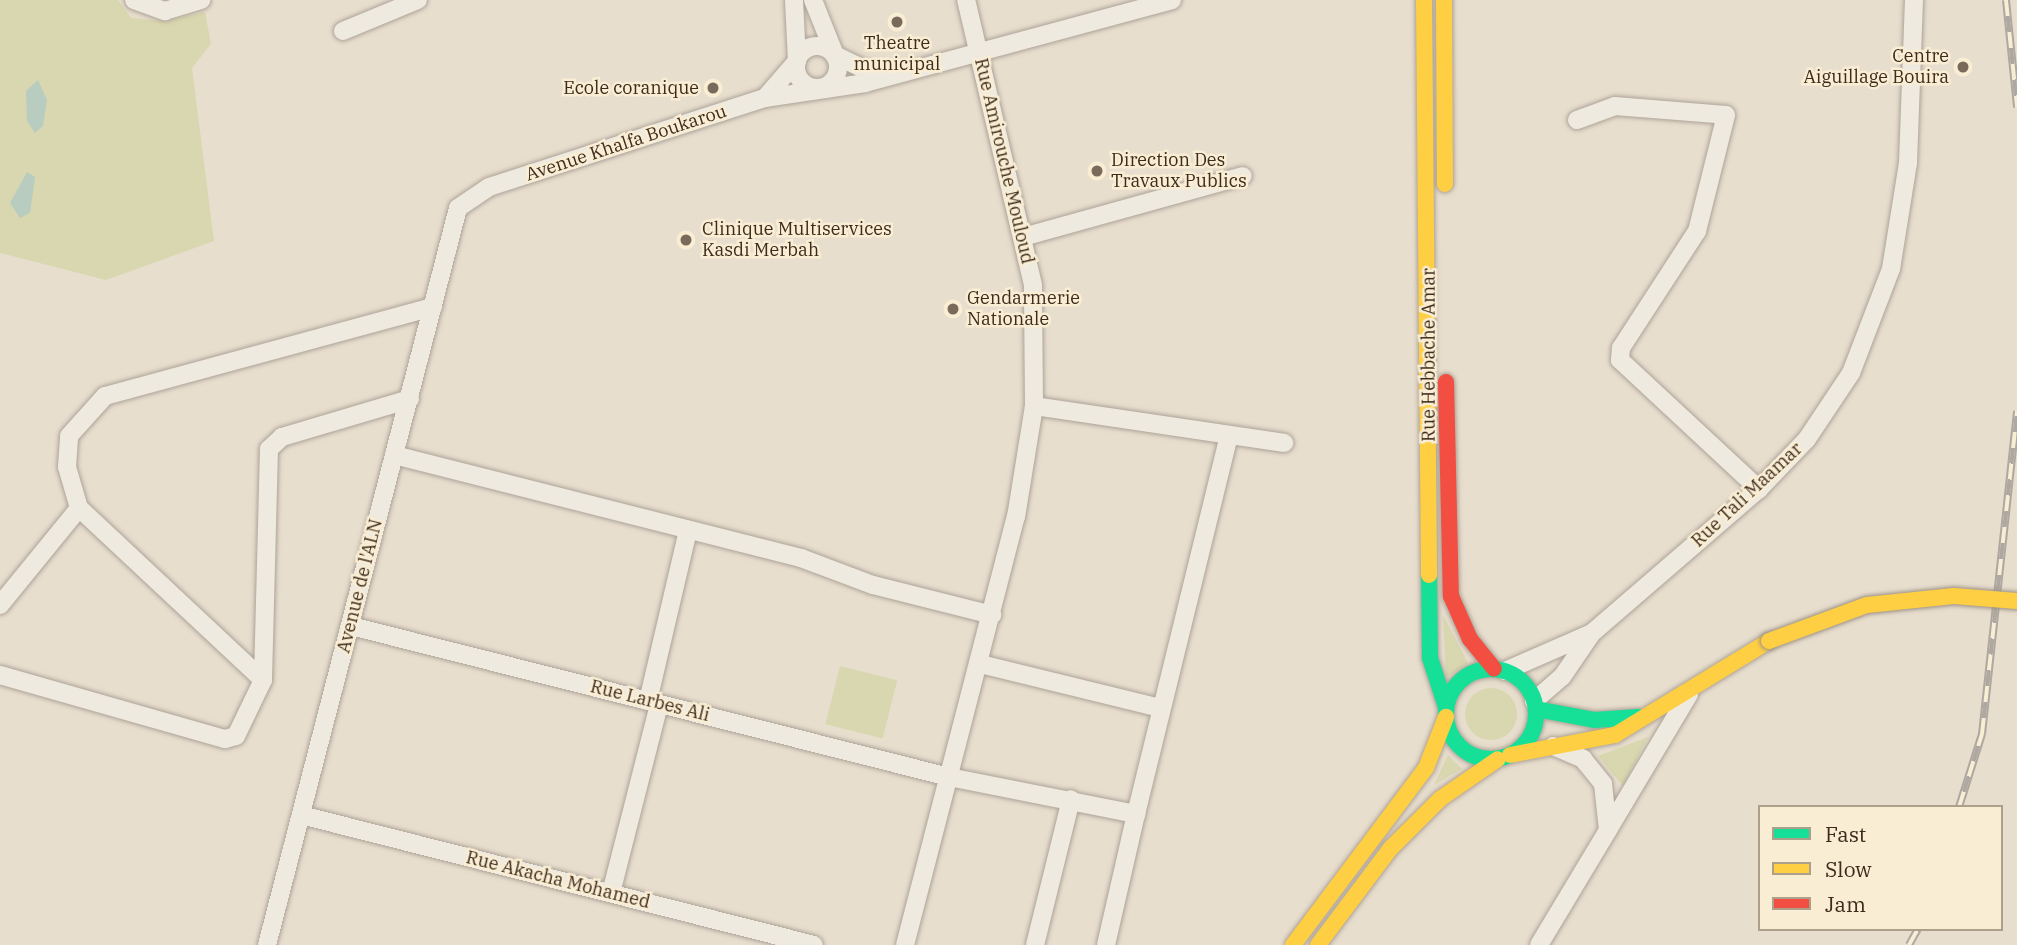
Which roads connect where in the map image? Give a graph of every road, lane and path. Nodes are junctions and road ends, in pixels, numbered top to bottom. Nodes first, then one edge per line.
1 (134, 0) edge
2 (201, 0) edge
3 (418, 0) edge
4 (794, 0) edge
5 (813, 0) edge
6 (966, 0) edge
7 (1172, 0) edge
8 (1424, 0) edge
9 (1444, 0) edge
10 (1914, 0) edge
11 (343, 31) dead end
12 (978, 52) junction
13 (835, 55) junction
14 (797, 61) junction
15 (900, 73) junction
16 (820, 88) junction
17 (765, 98) junction
18 (1577, 120) dead end
19 (1243, 176) dead end
20 (450, 226) joint
21 (1023, 237) junction
22 (433, 307) junction
23 (410, 398) junction
24 (1034, 406) junction
25 (1229, 435) junction
26 (1284, 443) dead end
27 (394, 455) junction
28 (1759, 489) junction
29 (79, 508) junction
30 (688, 530) junction
31 (2017, 601) edge
32 (0, 605) edge
33 (992, 615) junction
34 (351, 626) junction
35 (1592, 633) junction
36 (1430, 658) junction
37 (980, 664) junction
38 (1499, 670) junction
39 (0, 675) edge
40 (264, 680) junction
41 (1690, 692) junction
42 (653, 703) junction
43 (1535, 705) junction
44 (1161, 708) junction
45 (1446, 712) junction
46 (1653, 715) junction
47 (1553, 746) junction
48 (1504, 757) junction
49 (949, 776) junction
50 (1071, 799) junction
51 (1401, 803) junction
52 (1136, 814) junction
53 (301, 815) junction
54 (1608, 830) junction
55 (611, 893) junction
56 (267, 945) edge
57 (814, 945) edge
58 (905, 945) edge
59 (1035, 945) edge
60 (1105, 945) edge
61 (1293, 945) edge
62 (1318, 945) edge
63 (1539, 945) edge

1 - 2 street
3 - 11 street
4 - 14 street
5 - 13 street
6 - 12 street, Rue Amirouche Mouloud
7 - 12 street, Avenue Khalfa Boukarou
8 - 36 main road, Rue Hebbache Amar
9 - 38 main road, Rue Hebbache Amar
10 - 28 street, Rue Tali Maamar
12 - 15 street, Avenue Khalfa Boukarou
12 - 21 street, Rue Amirouche Mouloud
13 - 14 street
13 - 15 street
13 - 16 street
14 - 16 street
14 - 17 street
15 - 16 street, Avenue Khalfa Boukarou
16 - 17 street, Avenue Khalfa Boukarou
17 - 20 street, Avenue Khalfa Boukarou
18 - 28 street
19 - 21 street
20 - 22 street, Avenue de l'ALN
21 - 24 street, Rue Amirouche Mouloud
22 - 23 street, Avenue de l'ALN
22 - 29 street
23 - 27 street, Avenue de l'ALN
23 - 40 street
24 - 25 street
24 - 33 street, Rue Amirouche Mouloud
25 - 26 street
25 - 44 street
27 - 30 street
27 - 34 street, Avenue de l'ALN
28 - 35 street, Rue Tali Maamar
29 - 32 street
29 - 40 street
30 - 33 street
30 - 42 street
31 - 41 main road, bridge
33 - 37 street, Rue Amirouche Mouloud
34 - 42 street, Rue Larbes Ali
34 - 53 street, Avenue de l'ALN
35 - 38 street
35 - 43 street
36 - 45 main road, Rue Hebbache Amar
36 - 51 main road
37 - 44 street
37 - 49 street, Rue Amirouche Mouloud
38 - 43 main road
38 - 45 main road
39 - 40 street
41 - 46 main road
41 - 54 street
42 - 49 street, Rue Larbes Ali
42 - 55 street
43 - 46 main road
43 - 48 main road
44 - 52 street
45 - 48 main road
45 - 51 main road
46 - 47 main road
47 - 48 main road
47 - 54 street
48 - 62 main road
49 - 50 street, Rue Larbes Ali
49 - 58 street, Rue Amirouche Mouloud
50 - 52 street, Rue Larbes Ali
50 - 59 street
51 - 61 main road
52 - 60 street
53 - 55 street, Rue Akacha Mohamed
53 - 56 street, Avenue de l'ALN
54 - 63 street
55 - 57 street, Rue Akacha Mohamed

